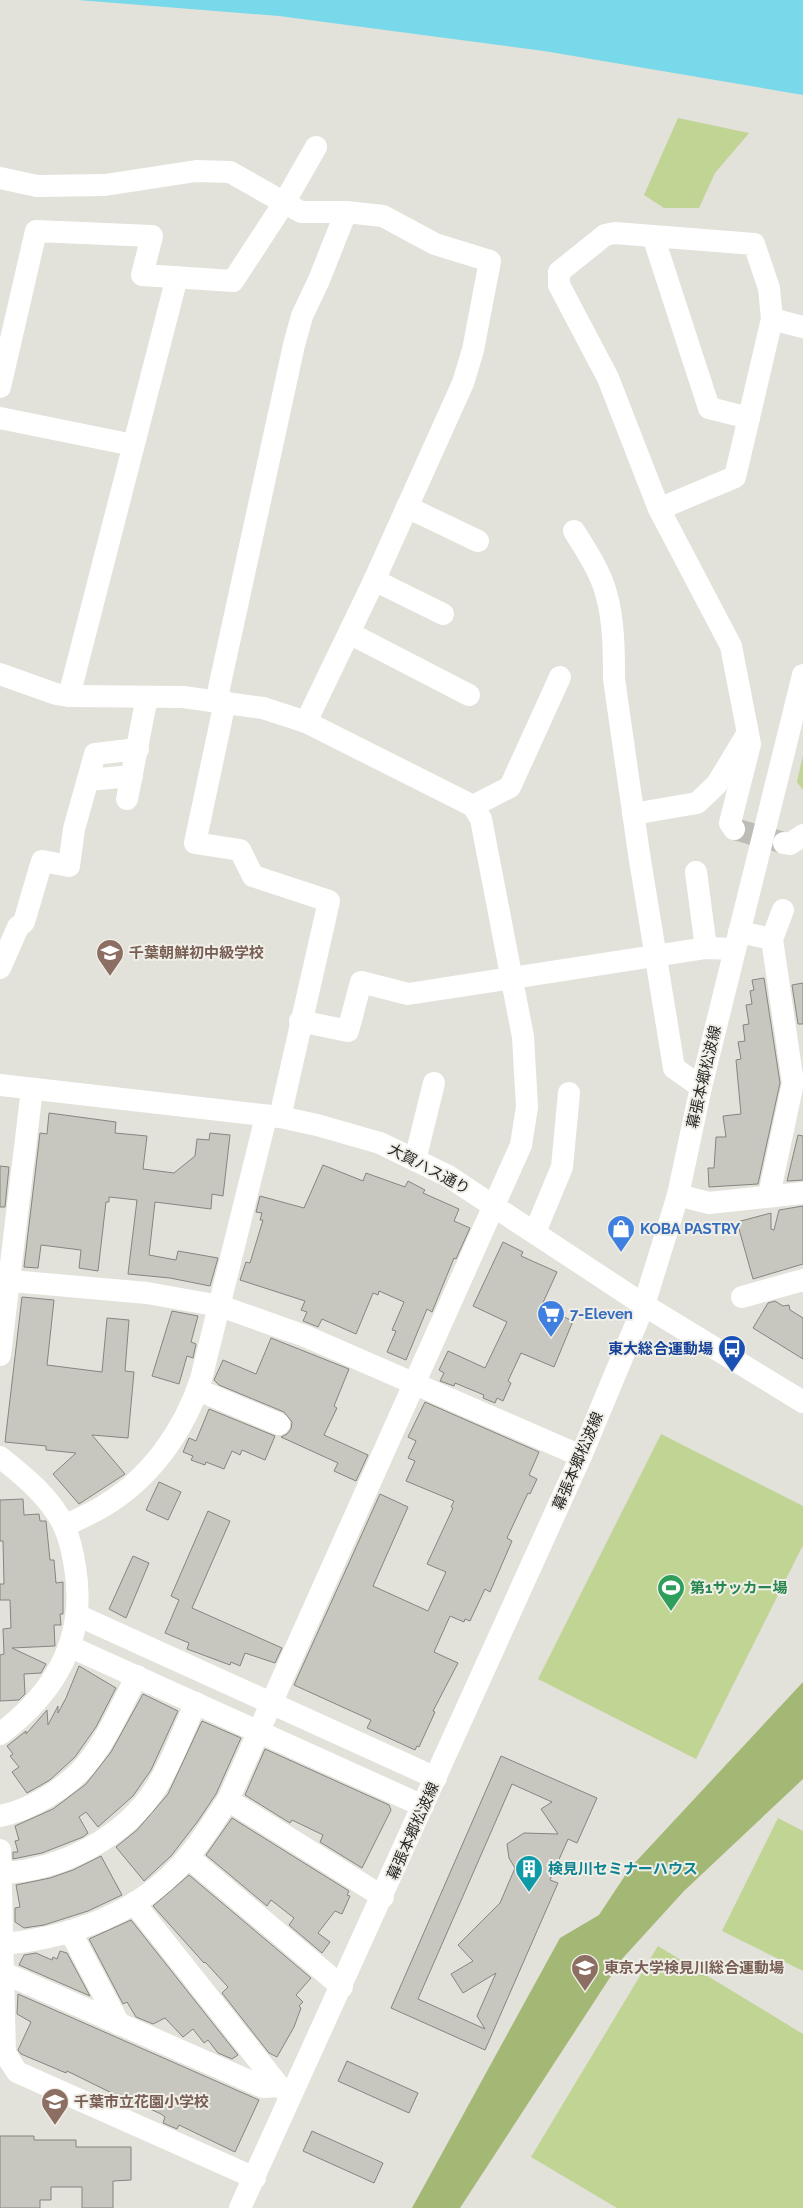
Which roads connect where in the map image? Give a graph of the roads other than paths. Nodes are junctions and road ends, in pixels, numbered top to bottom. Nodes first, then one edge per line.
1 (316, 147) dead end
2 (0, 178) edge
3 (284, 203) junction
4 (346, 212) junction
5 (653, 236) junction
6 (176, 277) junction
7 (8, 315) edge
8 (772, 319) junction
9 (803, 327) edge
10 (0, 388) edge
11 (0, 418) edge
12 (749, 418) junction
13 (132, 445) junction
14 (407, 507) junction
15 (659, 509) junction
16 (574, 530) dead end
17 (478, 541) dead end
18 (374, 580) junction
19 (443, 614) dead end
20 (349, 634) junction
21 (0, 674) edge
22 (803, 674) edge
23 (560, 677) dead end
24 (469, 695) dead end
25 (69, 696) junction
26 (147, 697) junction
27 (221, 702) junction
28 (306, 722) junction
29 (748, 733) junction
30 (138, 749) junction
31 (132, 776) junction
32 (88, 780) junction
33 (128, 799) dead end
34 (473, 806) junction
35 (633, 814) junction
36 (734, 830) dead end
37 (696, 872) dead end
38 (782, 910) dead end
39 (9, 924) edge
40 (772, 939) junction
41 (737, 941) junction
42 (706, 948) junction
43 (657, 956) junction
44 (0, 968) edge
45 (510, 977) junction
46 (300, 1021) junction
47 (434, 1082) dead end
48 (0, 1085) edge
49 (701, 1087) junction
50 (32, 1089) junction
51 (569, 1093) dead end
52 (273, 1117) junction
53 (415, 1160) junction
54 (803, 1193) edge
55 (678, 1195) junction
56 (769, 1196) junction
57 (494, 1205) junction
58 (535, 1232) junction
59 (803, 1280) edge
60 (5, 1281) edge
61 (742, 1297) dead end
62 (644, 1305) junction
63 (220, 1306) junction
64 (0, 1356) edge
65 (414, 1385) junction
66 (198, 1390) junction
67 (803, 1402) edge
68 (279, 1424) dead end
69 (581, 1456) junction
70 (0, 1457) edge
71 (64, 1526) junction
72 (77, 1615) junction
73 (71, 1647) junction
74 (137, 1676) junction
75 (196, 1703) junction
76 (271, 1703) junction
77 (259, 1732) junction
78 (0, 1734) edge
79 (436, 1778) junction
80 (228, 1800) junction
81 (424, 1806) junction
82 (0, 1816) edge
83 (0, 1850) edge
84 (188, 1857) junction
85 (1, 1873) edge
86 (383, 1897) junction
87 (134, 1903) junction
88 (70, 1931) junction
89 (1, 1944) edge
90 (2, 1972) junction
91 (342, 1987) junction
92 (119, 2024) junction
93 (3, 2053) edge
94 (285, 2091) junction
95 (255, 2178) junction
96 (240, 2208) edge

1 - 3 street
2 - 3 street
3 - 4 street
3 - 6 street
4 - 14 street
4 - 27 street
5 - 8 street
5 - 12 street
5 - 15 street
6 - 7 street
6 - 13 street
7 - 10 street
8 - 9 street
8 - 12 street
11 - 13 street
12 - 15 street
13 - 25 street
14 - 17 street
14 - 18 street
15 - 29 street
16 - 35 street
18 - 19 street
18 - 20 street
20 - 24 street
20 - 28 street
21 - 25 street
22 - 41 street, 幕張本郷松波線
23 - 34 street
25 - 26 street
26 - 27 street
26 - 30 street
27 - 28 street
27 - 46 street
28 - 34 street
29 - 35 street
29 - 36 street
30 - 31 street
30 - 32 street
31 - 32 street
31 - 33 street
32 - 39 street
34 - 45 street
35 - 43 street
37 - 42 street
38 - 40 street
39 - 44 street
40 - 41 street
40 - 56 street
41 - 42 street
41 - 49 street, 幕張本郷松波線
42 - 43 street
43 - 45 street
43 - 49 street
45 - 46 street
45 - 57 street
46 - 52 street
47 - 53 street
48 - 50 street, 大賀ハス通り
49 - 55 street, 幕張本郷松波線
50 - 52 street, 大賀ハス通り
50 - 60 street
51 - 58 street
52 - 53 street, 大賀ハス通り
52 - 63 street
53 - 57 street, 大賀ハス通り
54 - 56 street
55 - 56 street
55 - 62 street, 幕張本郷松波線
57 - 58 street, 大賀ハス通り
57 - 65 street
58 - 62 street, 大賀ハス通り
59 - 61 street
60 - 63 street
60 - 64 street
62 - 67 street, 大賀ハス通り
62 - 69 street, 幕張本郷松波線
63 - 65 street
63 - 66 street
65 - 69 street
65 - 76 street
66 - 68 street
66 - 71 street
69 - 79 street, 幕張本郷松波線
70 - 71 street
71 - 72 street
72 - 73 street
72 - 76 street
73 - 74 street
73 - 78 street
74 - 75 street
74 - 82 street
75 - 77 street
75 - 85 street
76 - 77 street
76 - 79 street
77 - 80 street
77 - 81 street
79 - 81 street, 幕張本郷松波線
80 - 84 street
80 - 86 street
81 - 86 street, 幕張本郷松波線
83 - 85 street
84 - 87 street
84 - 91 street
85 - 89 street
86 - 91 street, 幕張本郷松波線
87 - 88 street
87 - 94 street
88 - 89 street
88 - 92 street
89 - 90 street
90 - 92 street
90 - 93 street
91 - 94 street, 幕張本郷松波線
92 - 94 street
93 - 95 street
94 - 95 street, 幕張本郷松波線
95 - 96 street, 幕張本郷松波線

